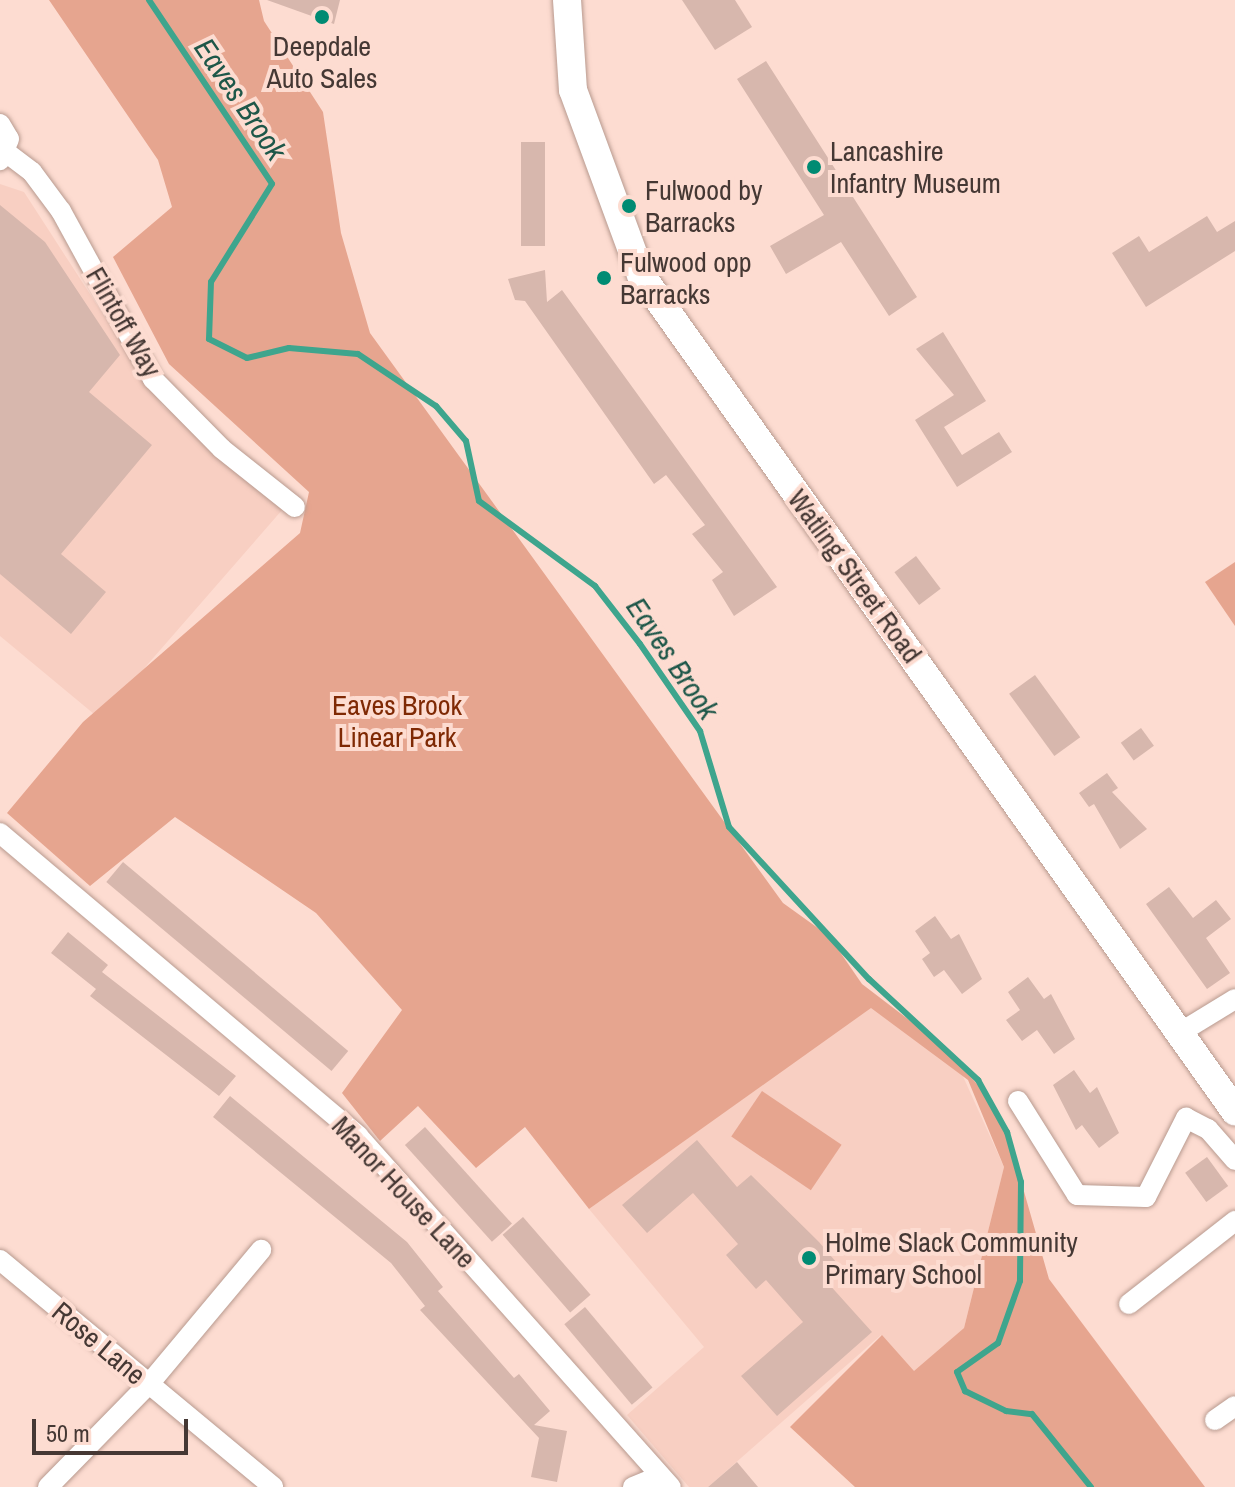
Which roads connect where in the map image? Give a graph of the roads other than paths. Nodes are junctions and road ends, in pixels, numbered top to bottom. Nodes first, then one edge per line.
1 (565, 0) edge
2 (0, 124) edge
3 (3, 157) edge
4 (295, 507) dead end
5 (0, 833) edge
6 (1235, 999) edge
7 (1181, 1032) junction
8 (1018, 1101) dead end
9 (1235, 1111) edge
10 (1235, 1160) edge
11 (1235, 1221) edge
12 (261, 1250) dead end
13 (0, 1260) edge
14 (1129, 1304) dead end
15 (149, 1384) junction
16 (1235, 1406) edge
17 (1215, 1420) dead end
18 (666, 1481) edge
19 (48, 1487) edge
20 (273, 1487) edge
21 (633, 1487) edge

1 - 7 main road, Watling Street Road
2 - 3 street, Flintoff Way
3 - 4 street, Flintoff Way
5 - 18 street, Manor House Lane
6 - 7 street
7 - 9 main road, Watling Street Road
8 - 10 street
11 - 14 street
12 - 15 street
13 - 15 street, Rose Lane
15 - 19 street
15 - 20 street, Rose Lane
16 - 17 street
18 - 21 street

